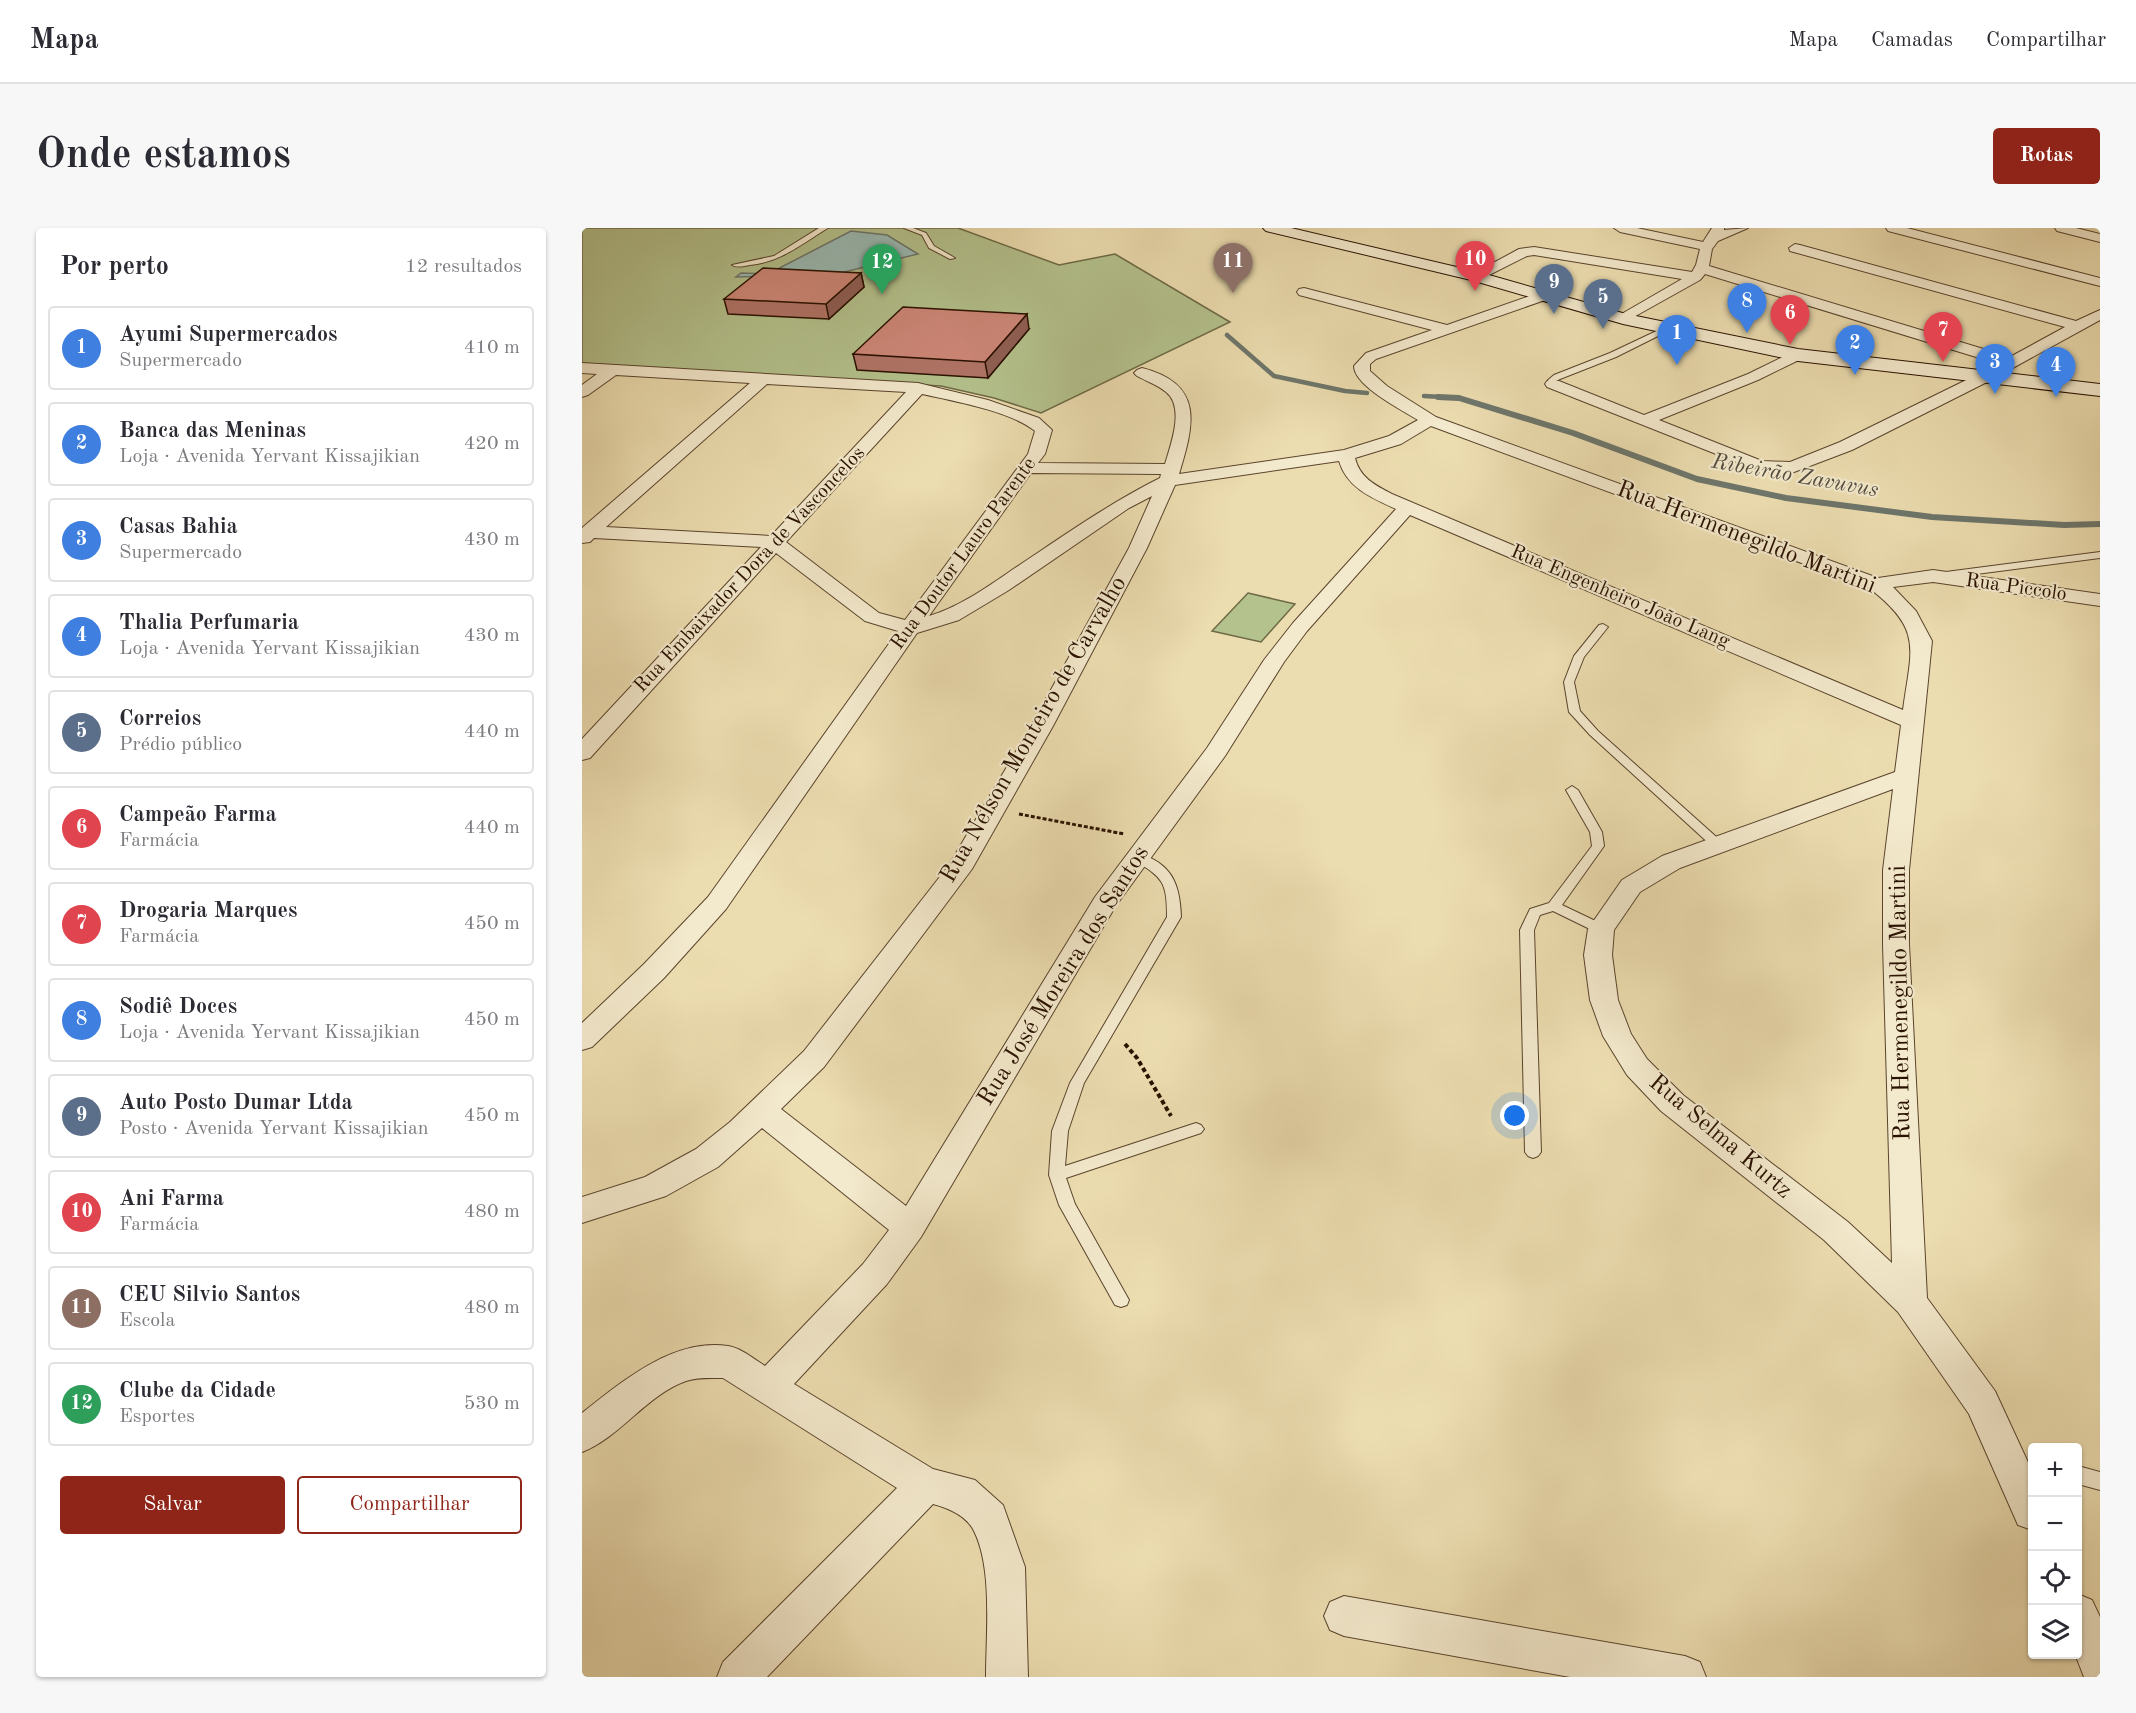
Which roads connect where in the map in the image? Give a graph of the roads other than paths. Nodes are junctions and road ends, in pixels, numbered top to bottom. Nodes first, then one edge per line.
1 (825, 228) edge
2 (907, 228) edge
3 (1271, 228) edge
4 (1620, 228) edge
5 (1742, 228) edge
6 (1892, 228) edge
7 (2061, 228) edge
8 (1713, 238) edge
9 (2100, 238) edge
10 (1795, 248) dead end
11 (952, 258) dead end
12 (735, 265) dead end
13 (1700, 273) junction
14 (1476, 276) junction
15 (2100, 282) edge
16 (1304, 292) dead end
17 (1543, 296) junction
18 (2100, 314) edge
19 (1623, 319) junction
20 (2077, 326) junction
21 (1447, 329) junction
22 (1668, 330) junction
23 (1798, 355) junction
24 (2010, 362) junction
25 (582, 368) edge
26 (612, 370) junction
27 (1142, 373) dead end
28 (1986, 377) junction
29 (763, 379) junction
30 (1553, 384) joint
31 (918, 388) junction
32 (2100, 390) edge
33 (582, 392) edge
34 (1430, 420) junction
35 (1645, 420) junction
36 (1346, 455) junction
37 (1026, 468) junction
38 (1170, 475) junction
39 (1407, 507) junction
40 (585, 535) edge
41 (774, 542) junction
42 (2100, 555) edge
43 (1933, 576) junction
44 (1876, 584) junction
45 (2100, 600) edge
46 (1603, 627) dead end
47 (912, 628) junction
48 (1911, 721) junction
49 (582, 753) edge
50 (1906, 776) junction
51 (1572, 790) dead end
52 (1718, 845) junction
53 (1137, 857) junction
54 (1554, 906) junction
55 (1601, 929) junction
56 (582, 1040) edge
57 (761, 1110) junction
58 (1189, 1131) road end
59 (1533, 1152) dead end
60 (1057, 1175) junction
61 (582, 1210) edge
62 (910, 1228) junction
63 (1121, 1300) dead end
64 (1910, 1302) junction
65 (767, 1388) junction
66 (582, 1435) edge
67 (2021, 1461) edge
68 (2082, 1476) edge
69 (2100, 1481) edge
70 (926, 1485) junction
71 (2029, 1497) edge
72 (1344, 1616) dead end
73 (2082, 1623) edge
74 (2100, 1665) edge
75 (738, 1677) edge
76 (1007, 1677) edge
77 (1685, 1677) edge

1 - 12 lane
2 - 11 lane
3 - 14 main road
4 - 8 street
5 - 8 street
6 - 15 street
7 - 9 street
8 - 13 street
10 - 20 street
13 - 14 street
13 - 19 street
13 - 24 street
14 - 17 main road
16 - 21 street
17 - 19 main road
17 - 21 street, Rua Hermenegildo Martini
18 - 20 street
19 - 22 main road
20 - 24 street
21 - 34 street, Rua Hermenegildo Martini
22 - 23 main road
22 - 30 lane
23 - 28 main road
23 - 35 street
24 - 28 street
25 - 26 street, Rua Doutor Lauro Parente
26 - 29 street, Rua Doutor Lauro Parente
26 - 33 street
27 - 38 street, Rua Nélson Monteiro de Carvalho
28 - 32 main road
28 - 35 street
29 - 31 street, Rua Doutor Lauro Parente
29 - 40 street
30 - 35 street
31 - 37 street, Rua Doutor Lauro Parente
31 - 41 street, Rua Embaixador Dora de Vasconcelos
34 - 36 street
34 - 44 street, Rua Hermenegildo Martini
36 - 38 street
36 - 39 street, Rua Engenheiro João Lang
37 - 38 street
37 - 47 street, Rua Doutor Lauro Parente
38 - 47 street
38 - 57 street, Rua Nélson Monteiro de Carvalho
39 - 48 street, Rua Engenheiro João Lang
39 - 53 street, Rua José Moreira dos Santos
40 - 41 street
41 - 47 street
41 - 49 street, Rua Embaixador Dora de Vasconcelos
42 - 43 lane
43 - 44 street, Rua Piccolo
43 - 45 street, Rua Piccolo
44 - 48 street, Rua Hermenegildo Martini
46 - 52 lane
47 - 56 street, Rua Doutor Lauro Parente
48 - 50 street, Rua Hermenegildo Martini
50 - 52 street
50 - 64 street, Rua Hermenegildo Martini
51 - 54 lane
52 - 55 street
53 - 60 lane
53 - 62 street, Rua José Moreira dos Santos
54 - 55 lane
54 - 59 lane
55 - 64 street, Rua Selma Kurtz
57 - 61 street, Rua Nélson Monteiro de Carvalho
57 - 62 street
58 - 60 lane
60 - 63 lane
62 - 65 street, Rua José Moreira dos Santos
64 - 67 street, Rua Selma Kurtz
65 - 66 street
65 - 70 street
67 - 71 street, Rua Selma Kurtz
68 - 69 lane
70 - 75 street
70 - 76 street
72 - 77 street
73 - 74 street

